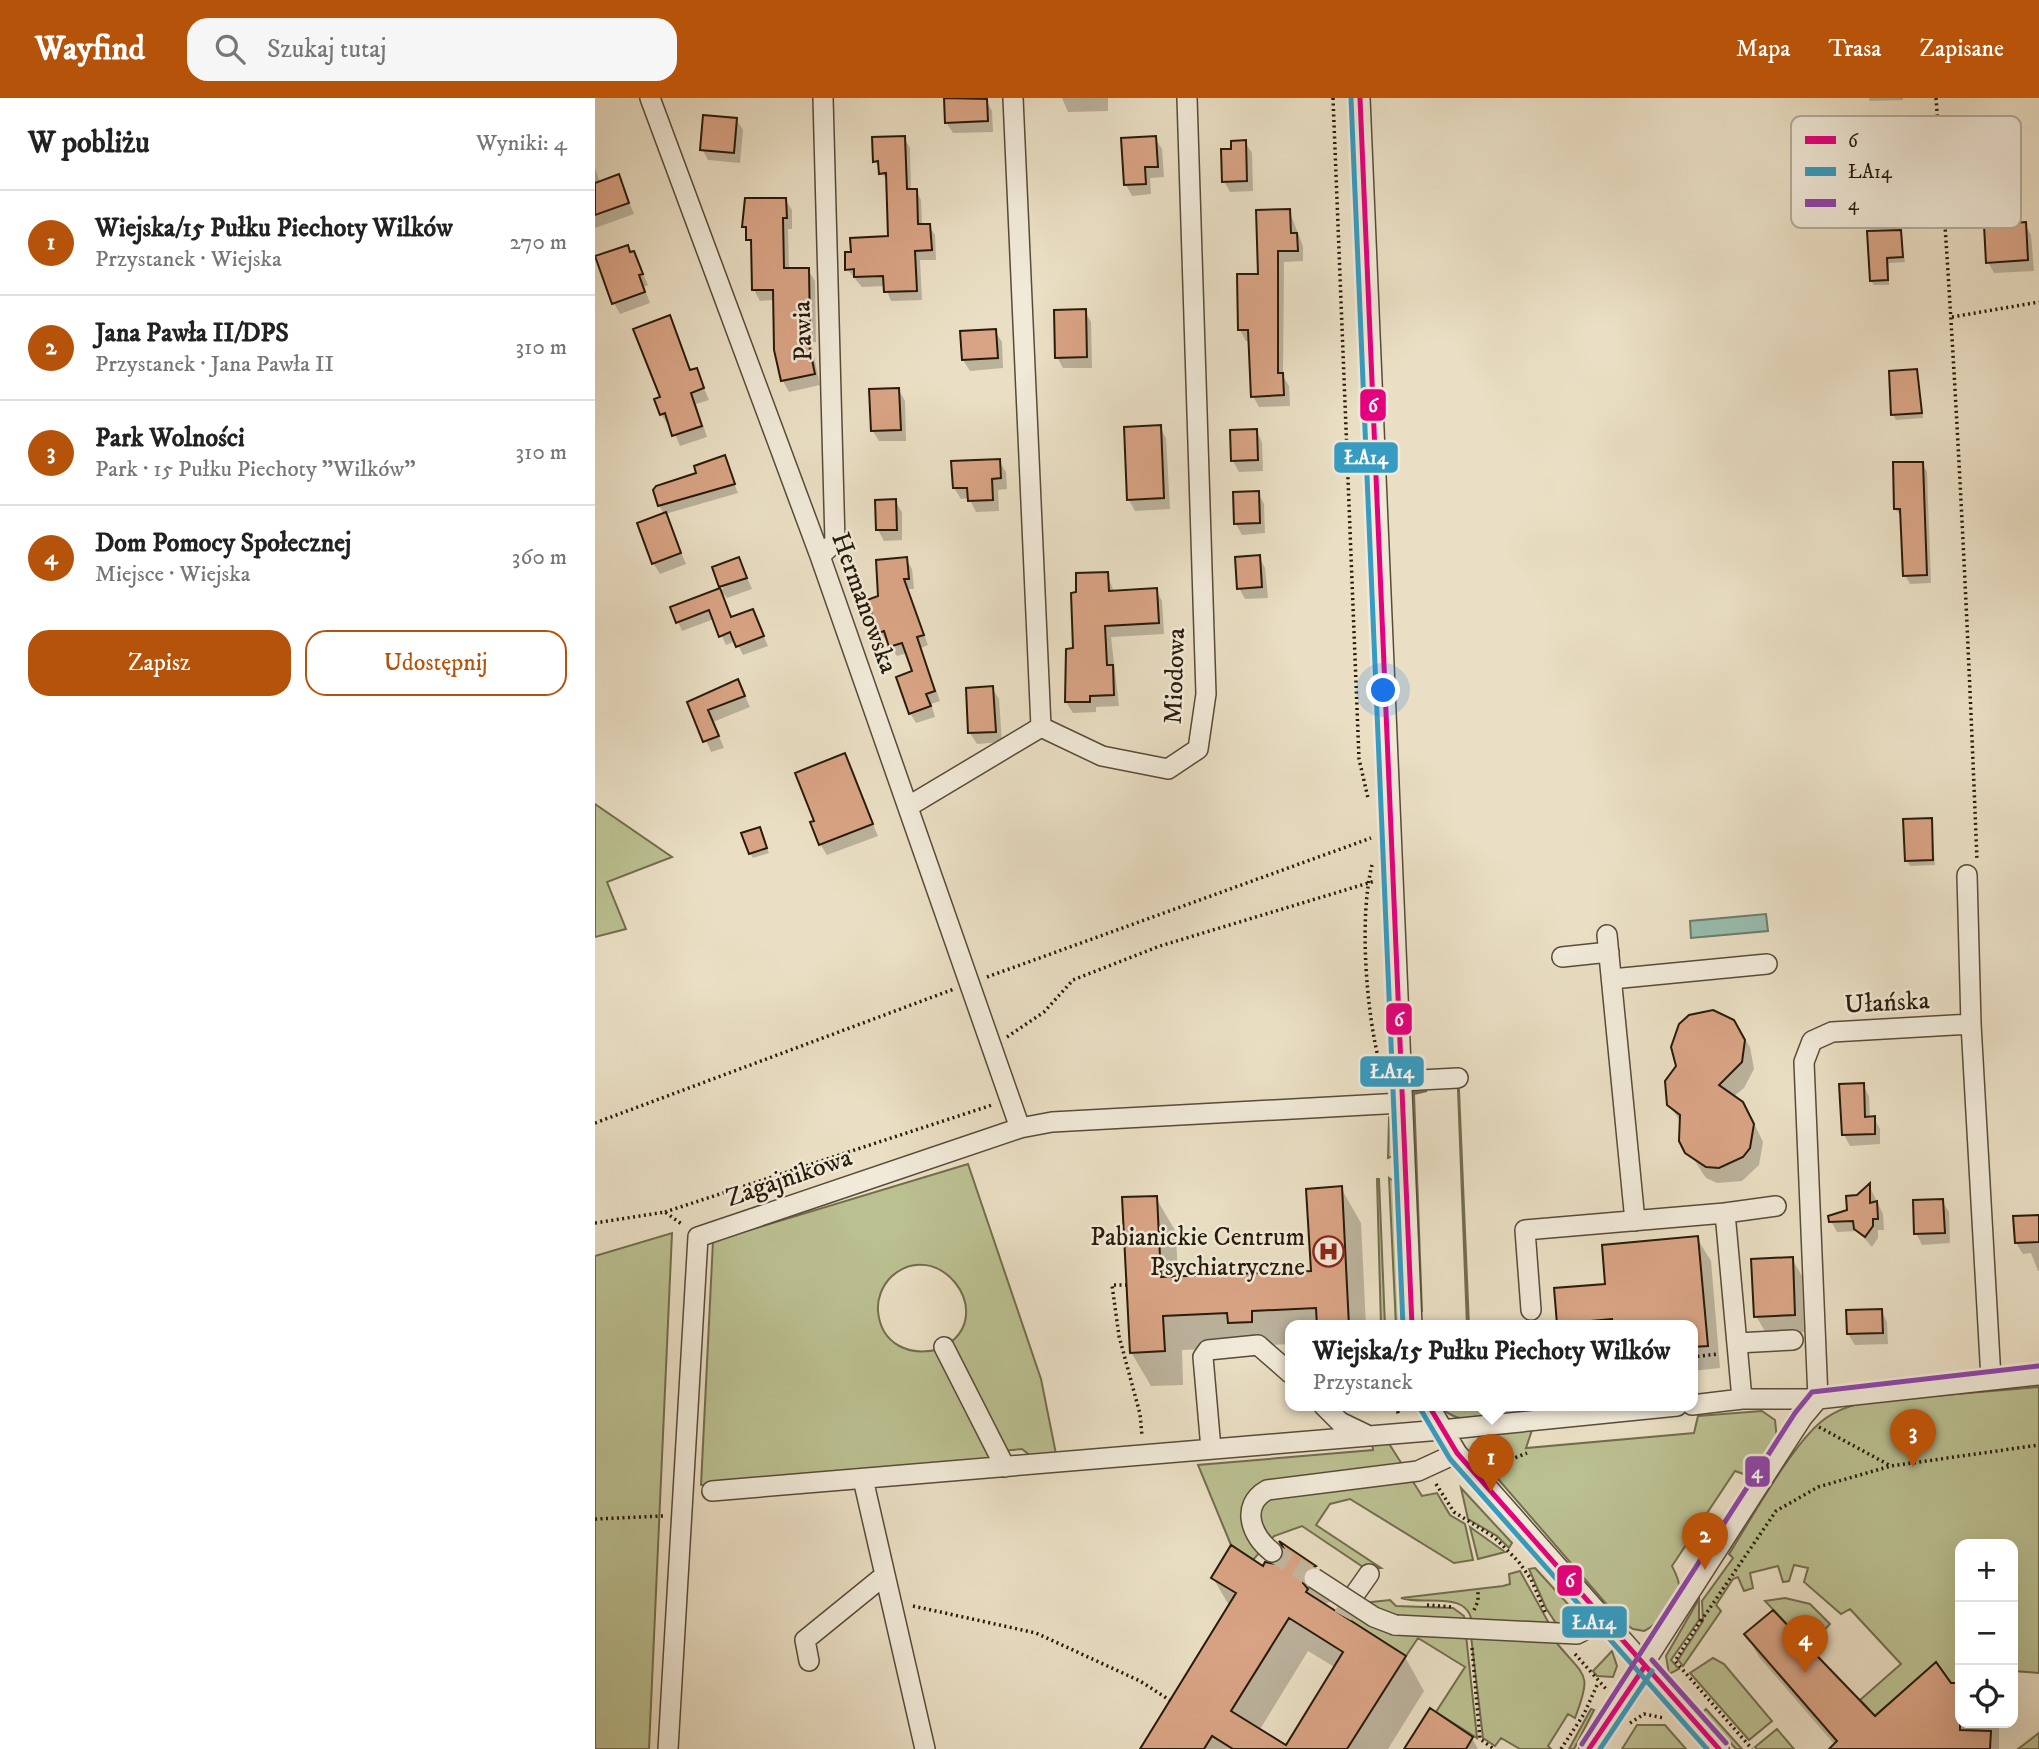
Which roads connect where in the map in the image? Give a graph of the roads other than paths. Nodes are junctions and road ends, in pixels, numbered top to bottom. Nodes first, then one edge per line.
1 (650, 98) edge
2 (823, 98) edge
3 (1013, 98) edge
4 (1187, 98) edge
5 (1360, 98) edge
6 (820, 555) junction
7 (1041, 727) junction
8 (909, 806) junction
9 (1972, 869) road end
10 (1562, 957) dead end
11 (1767, 964) dead end
12 (1612, 979) junction
13 (1971, 1024) junction
14 (1458, 1078) dead end
15 (1401, 1081) junction
16 (1402, 1103) junction
17 (1020, 1128) junction
18 (1776, 1206) dead end
19 (1725, 1213) junction
20 (1635, 1221) junction
21 (1531, 1310) dead end
22 (1412, 1320) edge
23 (1793, 1340) dead end
24 (944, 1347) dead end
25 (1737, 1348) junction
26 (1285, 1369) edge
27 (2039, 1375) edge
28 (1991, 1379) junction
29 (1742, 1399) junction
30 (1818, 1399) junction
31 (1698, 1404) edge
32 (1329, 1411) edge
33 (1432, 1411) edge
34 (1628, 1411) edge
35 (1441, 1430) junction
36 (1369, 1435) junction
37 (1211, 1449) junction
38 (1457, 1453) junction
39 (1005, 1467) junction
40 (863, 1479) junction
41 (712, 1491) dead end
42 (1272, 1552) tunnel mouth
43 (1369, 1574) dead end
44 (885, 1575) junction
45 (1314, 1578) tunnel mouth
46 (1355, 1594) tunnel mouth
47 (1604, 1620) junction
48 (809, 1661) dead end
49 (1645, 1666) junction
50 (668, 1749) edge
51 (925, 1749) edge
52 (1589, 1749) edge
53 (1719, 1749) edge

1 - 6 street, Hermanowska
2 - 6 street, Pawia
3 - 7 street
4 - 7 street, Miodowa
5 - 15 street
6 - 8 street, Hermanowska
7 - 8 street
8 - 17 street, Hermanowska
9 - 13 street
10 - 12 street
11 - 12 street
12 - 20 street
13 - 28 street
13 - 30 street, Ułańska
14 - 15 street
15 - 16 street
16 - 17 street, Zagajnikowa
16 - 22 street
17 - 50 street, Zagajnikowa
18 - 19 street
19 - 20 street
19 - 25 street
20 - 21 street
23 - 25 street
24 - 39 street
25 - 29 street
26 - 37 street
27 - 28 street
28 - 30 street
29 - 30 street
29 - 31 street
30 - 49 street
32 - 36 street
33 - 35 street
34 - 35 street
35 - 36 street
35 - 38 street
36 - 37 street
37 - 39 street
38 - 42 street
38 - 47 street
39 - 40 street
40 - 41 street
40 - 44 street
43 - 46 street
44 - 48 street
44 - 51 street
45 - 47 street, bridge
47 - 49 street
49 - 52 street
49 - 53 street

